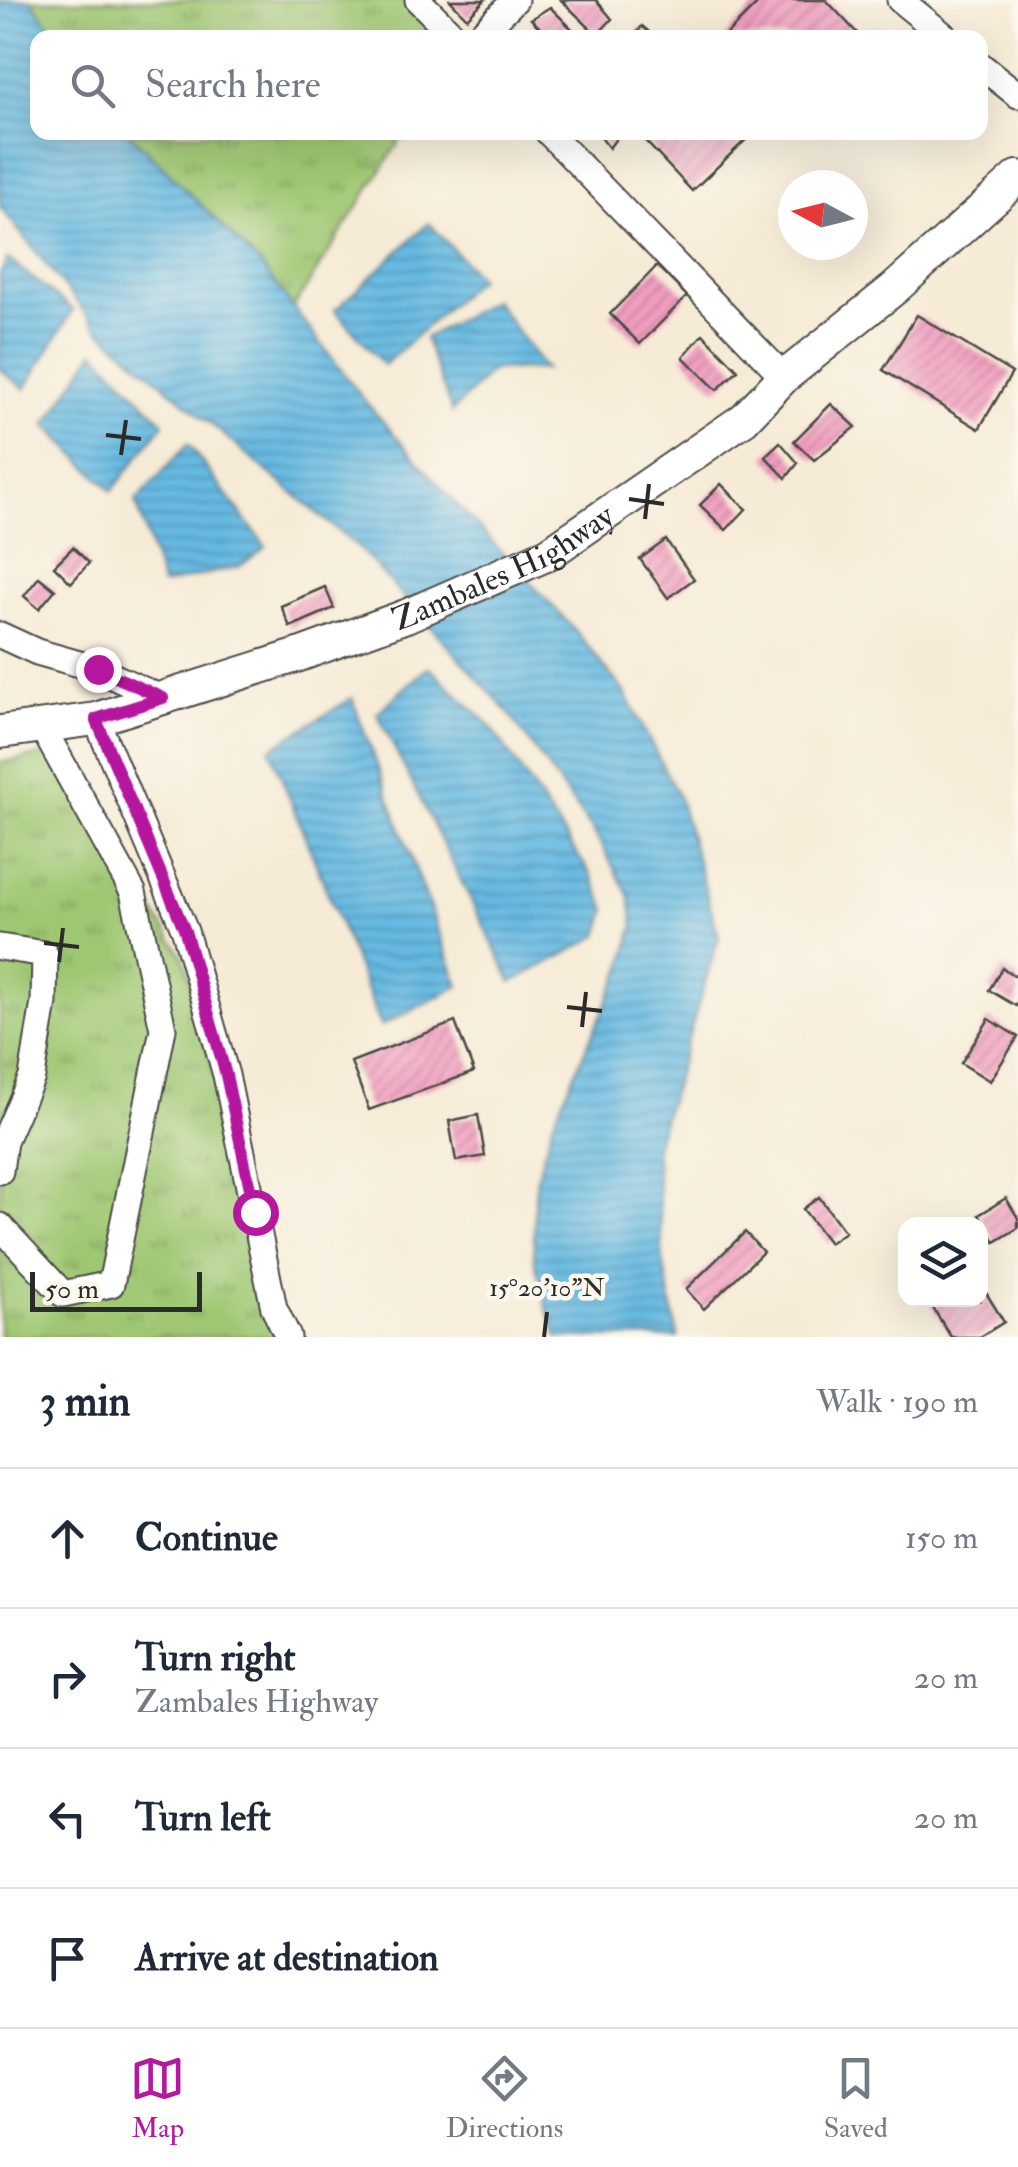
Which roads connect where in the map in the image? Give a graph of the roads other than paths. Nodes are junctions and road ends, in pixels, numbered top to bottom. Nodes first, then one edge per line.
1 (418, 0) edge
2 (515, 0) edge
3 (900, 0) edge
4 (448, 30) edge
5 (486, 30) edge
6 (937, 30) edge
7 (988, 71) edge
8 (1018, 95) edge
9 (556, 140) edge
10 (1018, 176) edge
11 (784, 377) junction
12 (0, 635) edge
13 (163, 698) junction
14 (96, 719) junction
15 (41, 725) junction
16 (0, 732) edge
17 (0, 947) edge
18 (0, 1171) edge
19 (0, 1226) edge
20 (288, 1337) edge

1 - 4 street
2 - 5 street
3 - 6 street
7 - 8 street
9 - 11 street
10 - 11 main road, Zambales Highway
11 - 13 main road, Zambales Highway
12 - 13 street
13 - 14 main road, Zambales Highway
14 - 15 main road, Zambales Highway
14 - 20 street
15 - 16 main road, Zambales Highway
15 - 19 street
17 - 18 street

